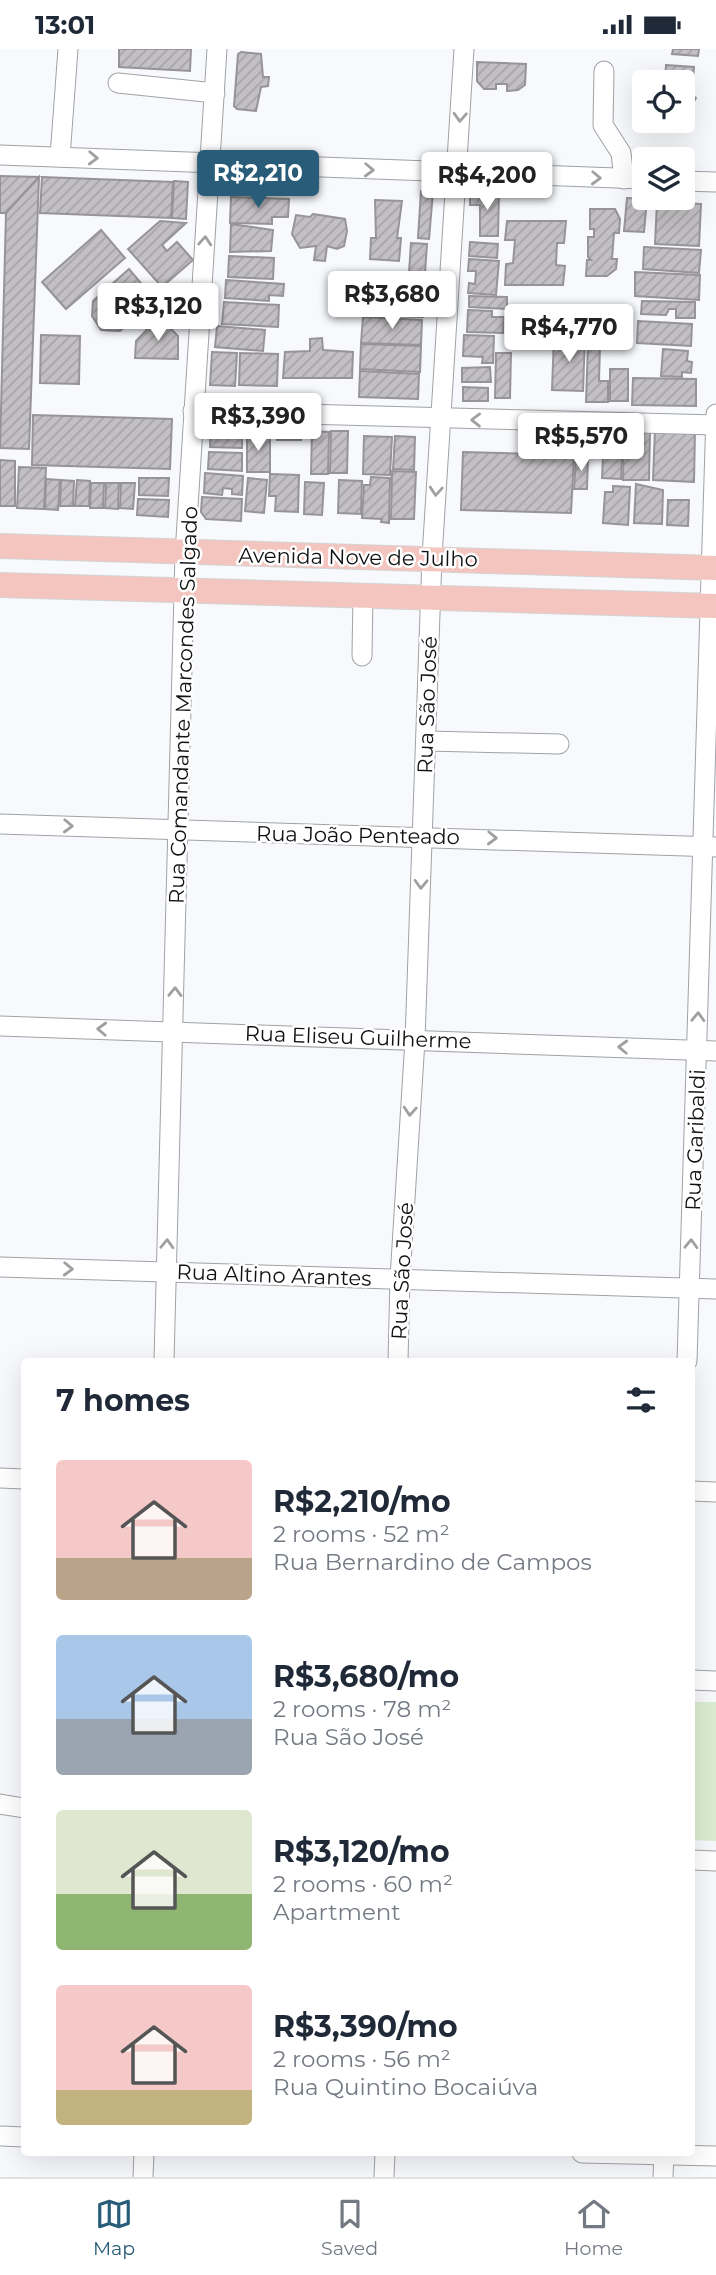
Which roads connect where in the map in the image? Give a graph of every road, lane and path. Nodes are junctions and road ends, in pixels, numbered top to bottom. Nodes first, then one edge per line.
1 (68, 49) edge
2 (217, 49) edge
3 (464, 49) edge
4 (604, 71) dead end
5 (118, 83) dead end
6 (215, 93) junction
7 (0, 155) edge
8 (60, 157) junction
9 (211, 163) junction
10 (456, 173) junction
11 (624, 179) junction
12 (632, 179) edge
13 (695, 181) edge
14 (716, 182) edge
15 (193, 411) junction
16 (716, 414) edge
17 (441, 419) junction
18 (716, 425) edge
19 (0, 546) edge
20 (185, 554) junction
21 (432, 558) junction
22 (713, 567) edge
23 (0, 585) edge
24 (184, 592) junction
25 (363, 594) junction
26 (430, 596) junction
27 (712, 606) edge
28 (362, 656) dead end
29 (426, 741) junction
30 (559, 744) dead end
31 (0, 824) edge
32 (180, 830) junction
33 (423, 835) junction
34 (710, 847) edge
35 (0, 1026) edge
36 (174, 1031) junction
37 (415, 1040) junction
38 (707, 1050) edge
39 (0, 1267) edge
40 (166, 1272) junction
41 (400, 1278) junction
42 (690, 1288) junction
43 (716, 1289) edge
44 (164, 1358) edge
45 (398, 1358) edge
46 (687, 1358) edge
47 (0, 1478) edge
48 (21, 1479) edge
49 (695, 1491) edge
50 (716, 1492) edge
51 (695, 1680) edge
52 (716, 1681) edge
53 (0, 1804) edge
54 (21, 1808) edge
55 (695, 1860) edge
56 (716, 1861) edge
57 (2, 2136) dead end
58 (21, 2137) edge
59 (695, 2155) edge
60 (144, 2156) edge
61 (385, 2156) edge
62 (664, 2156) edge
63 (716, 2156) edge
64 (143, 2177) edge
65 (384, 2177) edge
66 (663, 2177) edge

1 - 8 street
2 - 6 street, Rua Comandante Marcondes Salgado
3 -> 10 street, Rua São José
4 - 11 street
5 - 6 street
6 - 9 street, Rua Comandante Marcondes Salgado
7 - 8 street
8 -> 9 street
9 -> 10 street
15 -> 9 street, Rua Comandante Marcondes Salgado
10 -> 11 street
10 - 17 street, Rua São José
11 - 12 street
13 - 14 street
15 - 17 street
15 - 20 street, Rua Comandante Marcondes Salgado
16 - 18 street, Rua Garibaldi
18 -> 17 street
17 -> 21 street, Rua São José
18 - 22 street, Rua Garibaldi
19 - 20 main road, Avenida Nove de Julho
20 - 21 main road, Avenida Nove de Julho
20 - 24 street, Rua Comandante Marcondes Salgado
21 - 22 main road, Avenida Nove de Julho
21 - 26 street, Rua São José
22 - 27 street, Rua Garibaldi
23 - 24 main road, Avenida Nove de Julho
24 - 25 main road, Avenida Nove de Julho
24 - 32 street, Rua Comandante Marcondes Salgado
25 - 26 main road, Avenida Nove de Julho
25 - 28 street
26 - 27 main road, Avenida Nove de Julho
26 - 29 street, Rua São José
27 - 34 street, Rua Garibaldi
29 - 30 street
29 - 33 street, Rua São José
31 -> 32 street, Rua João Penteado
32 - 33 street, Rua João Penteado
36 -> 32 street, Rua Comandante Marcondes Salgado
33 -> 34 street, Rua João Penteado
33 -> 37 street, Rua São José
38 -> 34 street, Rua Garibaldi
36 -> 35 street, Rua Eliseu Guilherme
36 - 37 street, Rua Eliseu Guilherme
40 -> 36 street, Rua Comandante Marcondes Salgado
38 -> 37 street, Rua Eliseu Guilherme
37 -> 41 street, Rua São José
42 -> 38 street, Rua Garibaldi
39 -> 40 street, Rua Altino Arantes
40 - 41 street, Rua Altino Arantes
40 - 44 street, Rua Comandante Marcondes Salgado
41 - 42 street, Rua Altino Arantes
41 - 45 street, Rua São José
42 - 43 street, Rua Altino Arantes
42 - 46 street, Rua Garibaldi
47 - 48 street
49 - 50 street
51 - 52 street
53 - 54 street
55 - 56 street
57 - 58 street
59 - 63 street
60 - 64 street
61 - 65 street
62 - 66 street

